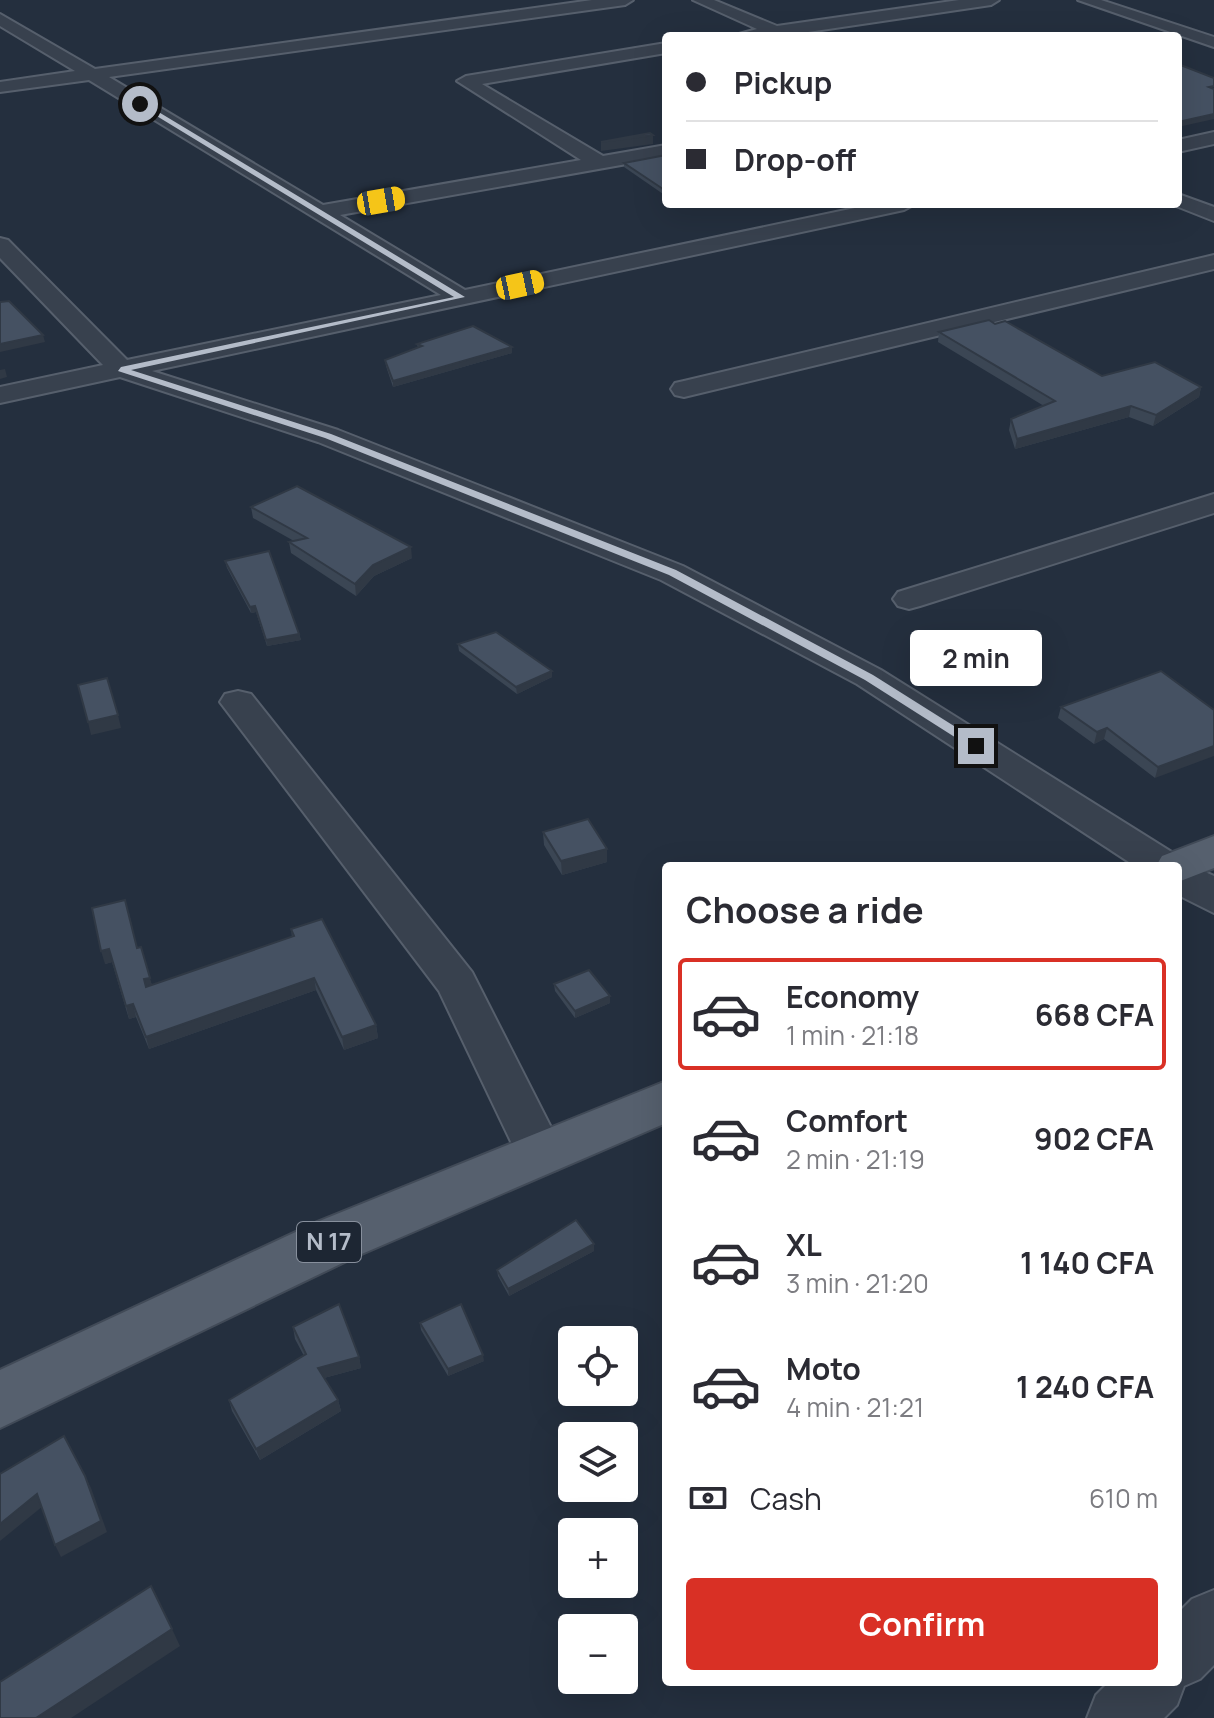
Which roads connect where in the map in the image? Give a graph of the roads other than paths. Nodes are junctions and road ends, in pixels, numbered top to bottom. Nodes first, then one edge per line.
1 (625, 0) edge
2 (701, 0) edge
3 (991, 0) edge
4 (1086, 0) edge
5 (0, 19) edge
6 (780, 32) edge
7 (788, 32) edge
8 (1165, 32) edge
9 (1182, 39) edge
10 (662, 49) edge
11 (1210, 50) edge
12 (89, 73) junction
13 (0, 87) edge
14 (1214, 138) edge
15 (1182, 145) edge
16 (662, 152) edge
17 (600, 163) junction
18 (1182, 202) edge
19 (885, 208) edge
20 (319, 212) junction
21 (1214, 215) edge
22 (0, 245) edge
23 (1214, 262) edge
24 (10, 266) edge
25 (461, 297) junction
26 (121, 369) junction
27 (684, 389) dead end
28 (0, 395) edge
29 (1214, 503) edge
30 (909, 599) dead end
31 (238, 702) dead end
32 (1214, 851) edge
33 (1158, 862) edge
34 (1182, 865) edge
35 (1182, 877) edge
36 (1214, 897) edge
37 (662, 1103) edge
38 (541, 1155) junction
39 (0, 1400) edge
40 (1214, 1621) edge
41 (1182, 1653) edge
42 (1150, 1686) edge
43 (1119, 1718) edge

1 - 12 street
2 - 6 street
3 - 7 street
4 - 8 street
5 - 12 street
9 - 11 street
10 - 17 street
12 - 13 street
12 - 20 street
14 - 15 street
16 - 17 street
17 - 20 street
18 - 21 street
19 - 25 street
20 - 25 street
22 - 24 street
23 - 27 street
24 - 26 street
25 - 26 street
26 - 28 street
26 - 33 street
29 - 30 street
31 - 38 street
32 - 34 main road
35 - 36 street
37 - 38 main road, N 17
38 - 39 main road, N 17
40 - 41 street
42 - 43 street

